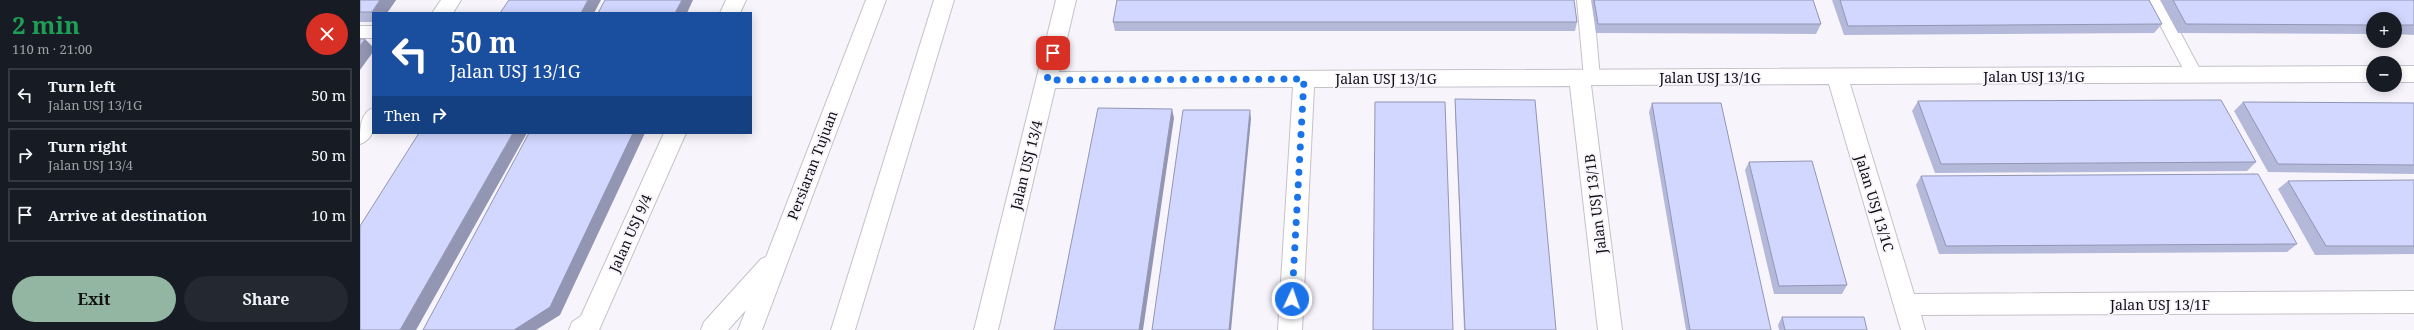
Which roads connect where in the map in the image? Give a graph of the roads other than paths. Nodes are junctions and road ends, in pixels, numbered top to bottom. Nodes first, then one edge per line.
1 (451, 0) edge
2 (736, 0) edge
3 (876, 0) edge
4 (944, 0) edge
5 (1066, 0) edge
6 (1585, 0) edge
7 (2156, 0) edge
8 (443, 12) edge
9 (730, 12) edge
10 (360, 32) edge
11 (372, 32) edge
12 (2366, 74) edge
13 (2402, 74) edge
14 (2414, 74) edge
15 (2195, 75) junction
16 (1837, 76) junction
17 (1586, 78) junction
18 (1304, 79) junction
19 (1047, 80) junction
20 (372, 117) edge
21 (675, 134) edge
22 (360, 135) edge
23 (777, 257) junction
24 (2414, 302) edge
25 (1906, 305) junction
26 (581, 330) edge
27 (713, 330) edge
28 (750, 330) edge
29 (843, 330) edge
30 (986, 330) edge
31 (1290, 330) edge
32 (1610, 330) edge
33 (1913, 330) edge

1 - 8 street
2 - 9 street
3 - 23 street, Persiaran Tujuan
4 - 29 street
5 - 19 street, Jalan USJ 13/4
6 - 17 lane
7 - 15 lane
10 - 11 lane
12 - 15 street, Jalan USJ 13/1G
13 - 14 street
15 - 16 street, Jalan USJ 13/1G
16 - 17 street, Jalan USJ 13/1G
16 - 25 street, Jalan USJ 13/1C
17 - 18 street, Jalan USJ 13/1G
17 - 32 street, Jalan USJ 13/1B
18 - 19 street, Jalan USJ 13/1G
18 - 31 street
19 - 30 street, Jalan USJ 13/4
20 - 22 street
21 - 26 street, Jalan USJ 9/4
23 - 27 street
23 - 28 street, Persiaran Tujuan
24 - 25 street, Jalan USJ 13/1F
25 - 33 street, Jalan USJ 13/1C

